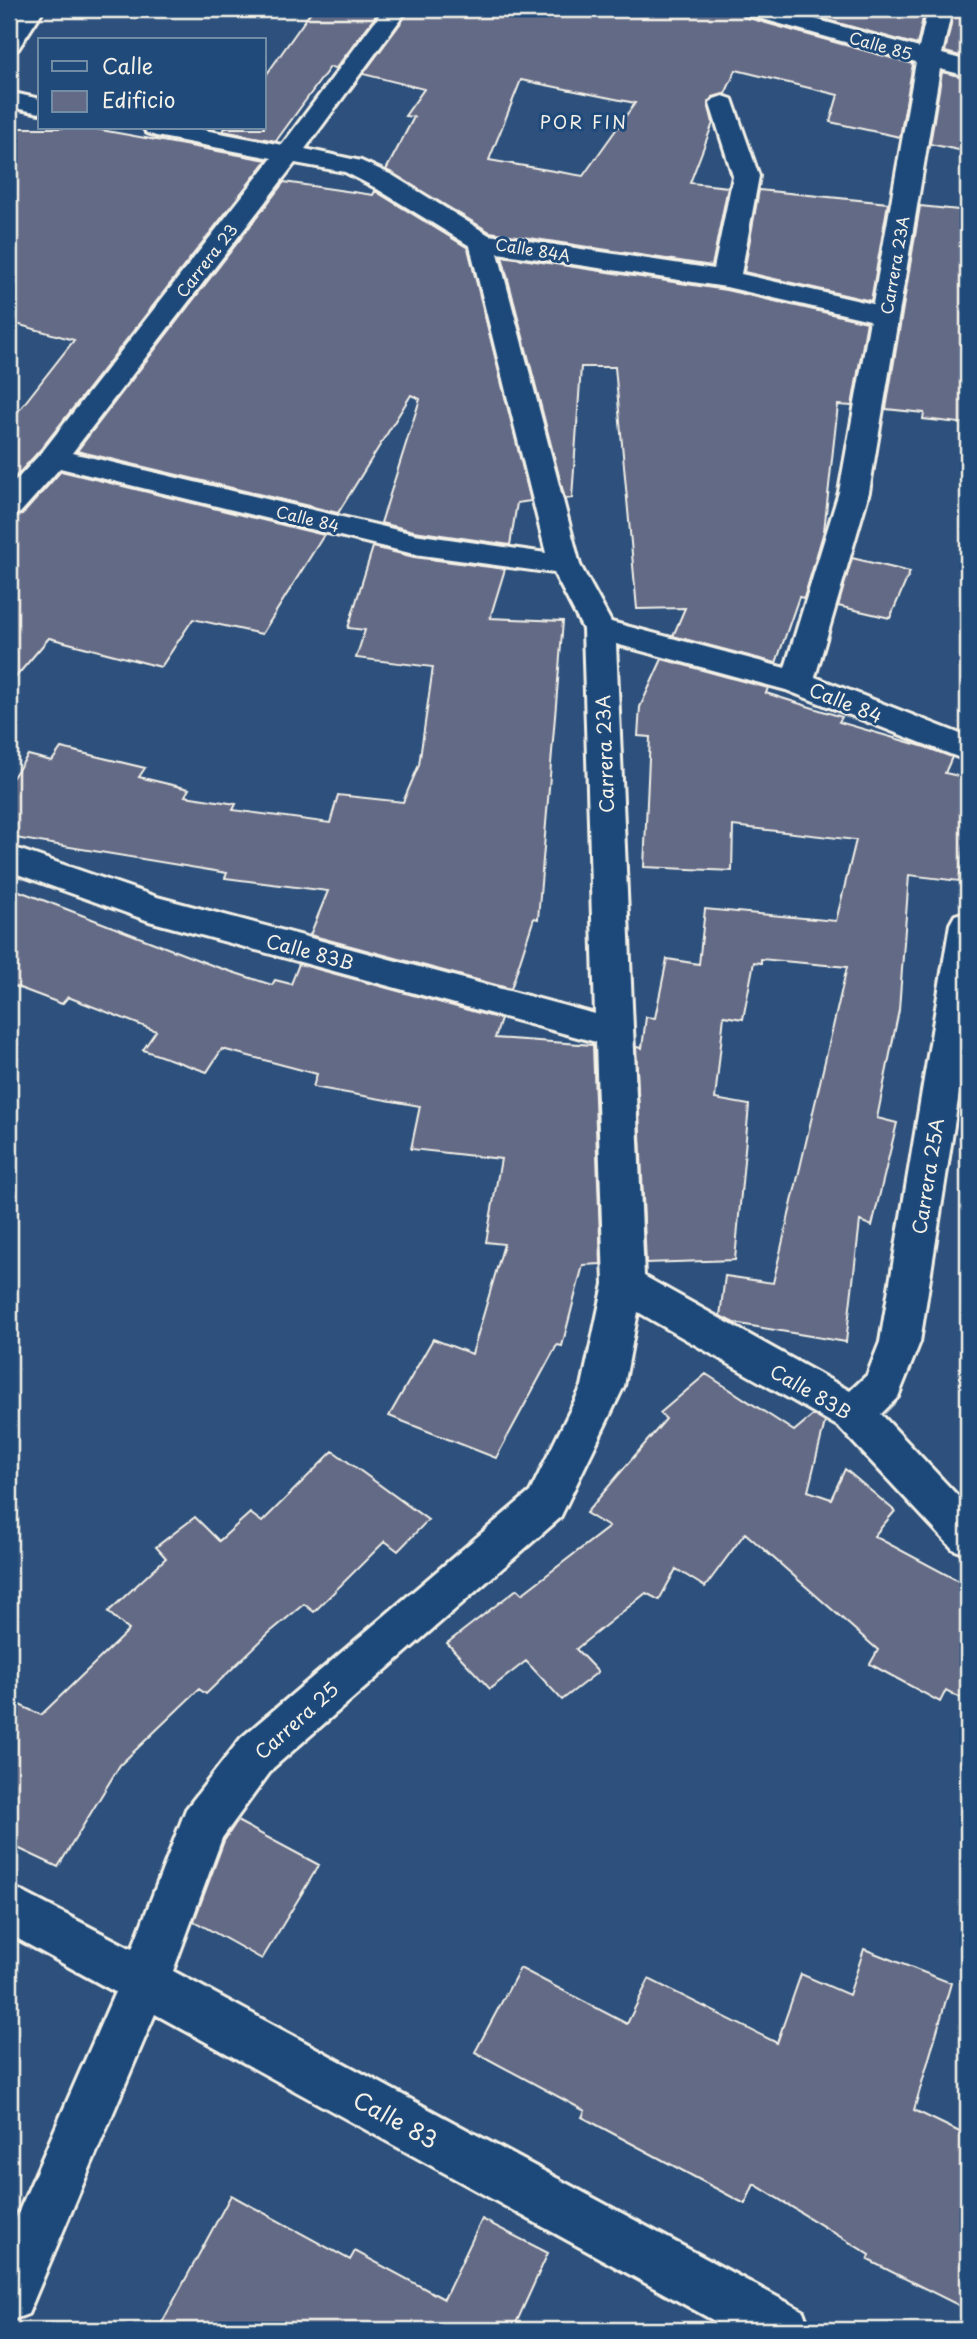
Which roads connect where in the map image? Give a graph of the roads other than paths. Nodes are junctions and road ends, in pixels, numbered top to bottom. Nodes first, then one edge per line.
1 (32, 9) edge
2 (396, 9) edge
3 (753, 9) edge
4 (940, 9) edge
5 (9, 44) edge
6 (929, 59) junction
7 (968, 69) edge
8 (9, 100) edge
9 (723, 104) dead end
10 (38, 106) edge
11 (167, 130) edge
12 (289, 153) junction
13 (482, 242) junction
14 (726, 279) junction
15 (886, 315) junction
16 (53, 457) junction
17 (9, 506) edge
18 (565, 565) junction
19 (599, 629) junction
20 (797, 682) junction
21 (968, 750) edge
22 (9, 858) edge
23 (968, 924) edge
24 (615, 1033) junction
25 (624, 1284) junction
26 (854, 1414) junction
27 (968, 1536) edge
28 (9, 1908) edge
29 (144, 1982) junction
30 (9, 2295) edge
31 (783, 2330) edge

1 - 5 street
2 - 12 street, Carrera 23
3 - 6 street, Calle 85
4 - 6 street, Carrera 23A
6 - 7 street, Calle 85
6 - 15 street, Carrera 23A
8 - 10 street
9 - 14 street
11 - 12 street, Calle 84A
12 - 13 street, Calle 84A
12 - 16 street, Carrera 23
13 - 14 street, Calle 84A
13 - 18 street, Carrera 23A
14 - 15 street, Calle 84A
15 - 20 street, Carrera 23A
16 - 17 street, Carrera 23
16 - 18 street, Calle 84
18 - 19 street, Carrera 23A
19 - 20 street, Calle 84
19 - 24 street, Carrera 23A
20 - 21 street, Calle 84
22 - 24 street, Calle 83B
23 - 26 street, Carrera 25A
24 - 25 street, Carrera 23A
25 - 26 street, Calle 83B
25 - 29 street, Carrera 25
26 - 27 street, Calle 83B
28 - 29 street, Calle 83
29 - 30 street, Carrera 25
29 - 31 street, Calle 83

